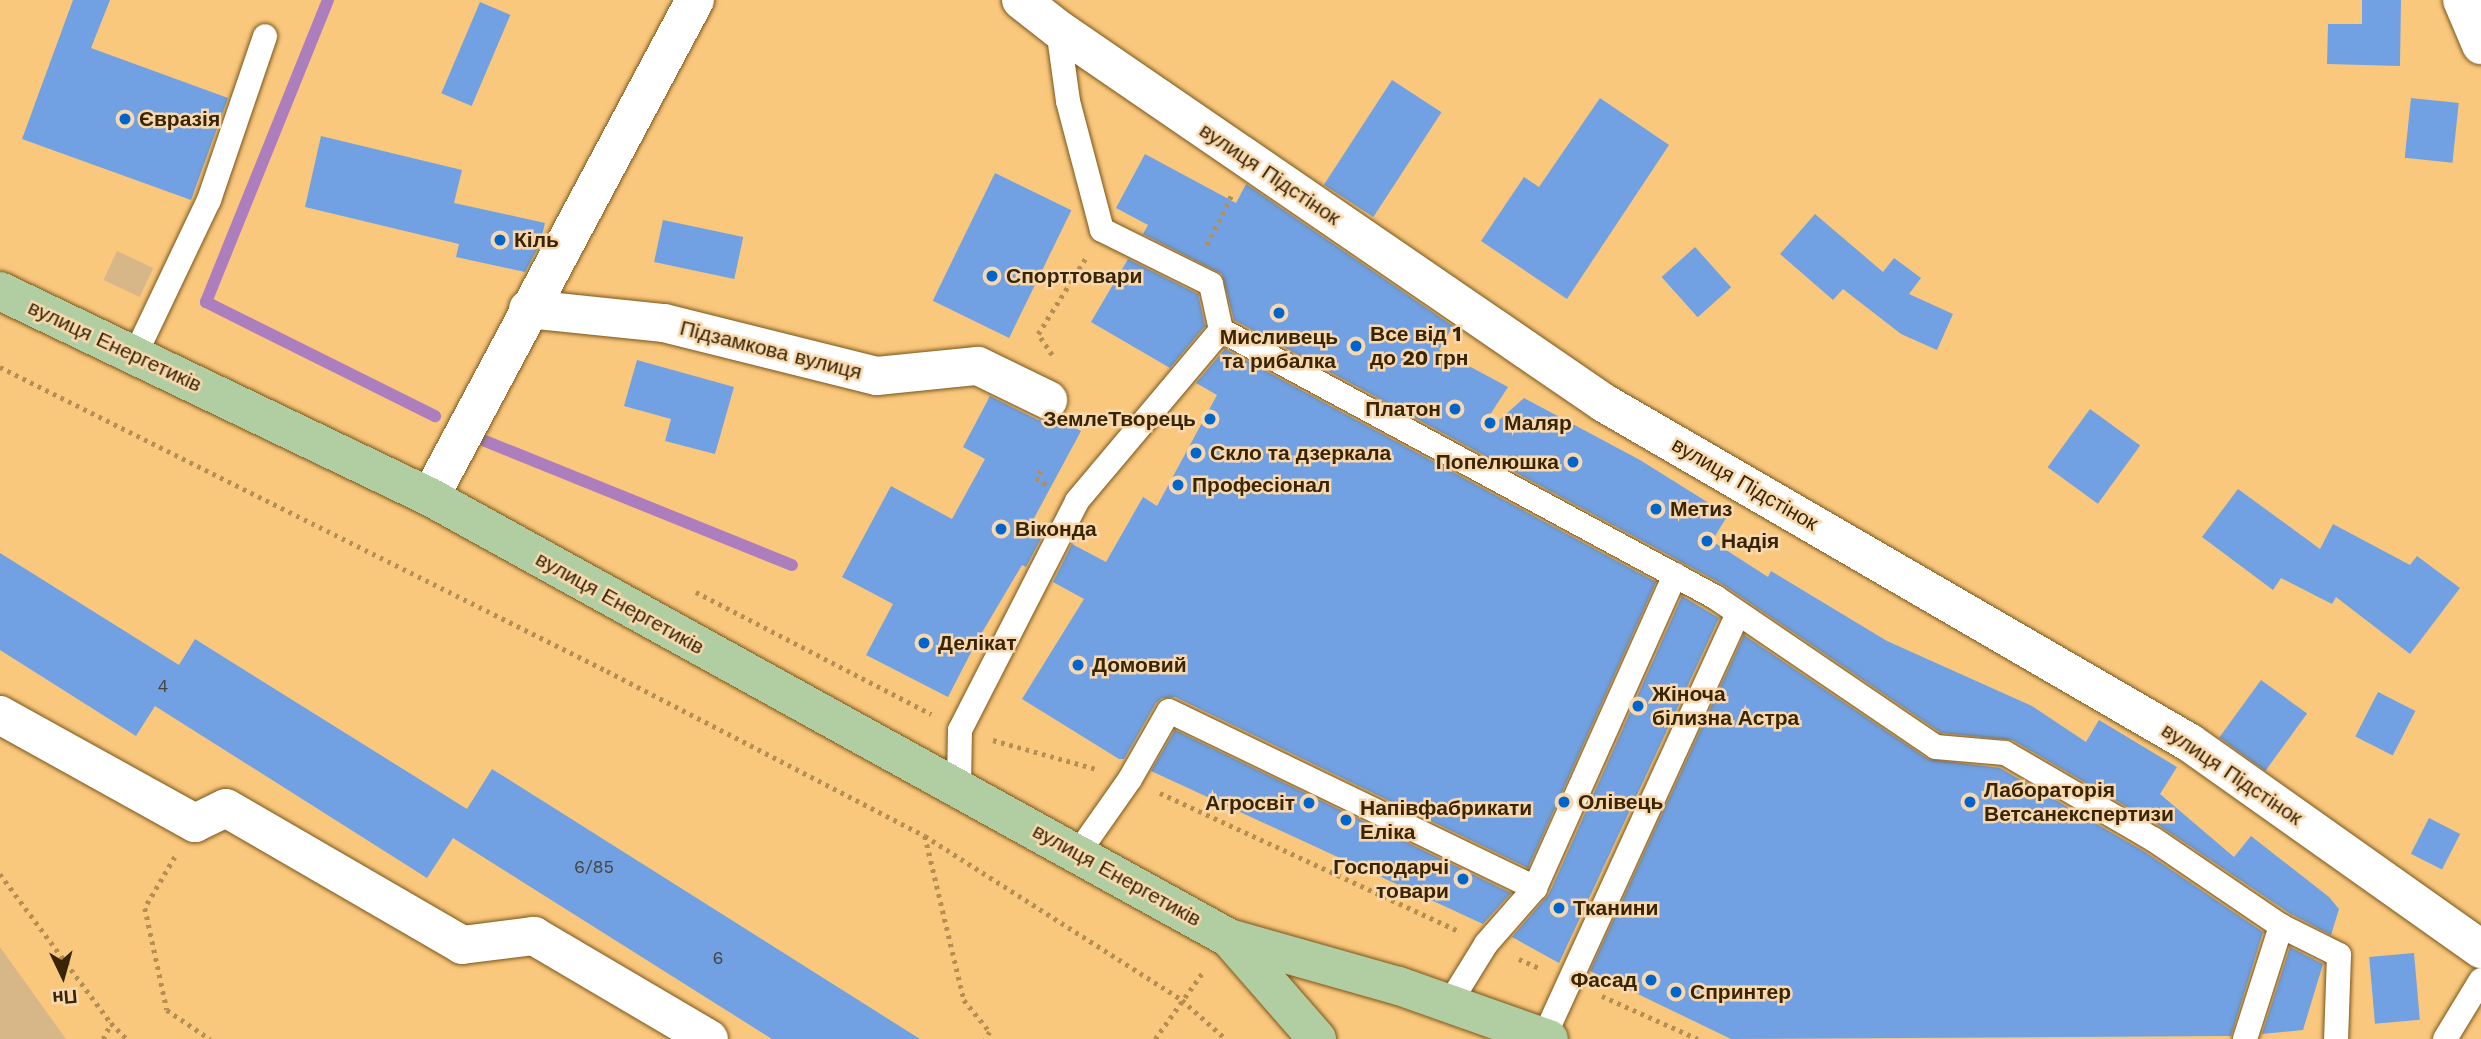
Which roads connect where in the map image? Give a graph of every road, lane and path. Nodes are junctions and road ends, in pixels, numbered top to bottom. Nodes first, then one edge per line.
1 (695, 0) edge
2 (1021, 0) edge
3 (2462, 0) edge
4 (1058, 29) junction
5 (265, 36) dead end
6 (2481, 45) edge
7 (1250, 160) junction
8 (1102, 230) junction
9 (1211, 284) junction
10 (0, 291) edge
11 (528, 309) junction
12 (1221, 330) junction
13 (135, 355) junction
14 (1053, 358) dead end
15 (0, 367) edge
16 (1048, 400) dead end
17 (430, 497) junction
18 (1675, 575) junction
19 (693, 591) dead end
20 (1738, 613) junction
21 (0, 715) edge
22 (960, 730) junction
23 (1130, 779) junction
24 (959, 786) junction
25 (195, 823) junction
26 (925, 836) junction
27 (1078, 853) junction
28 (0, 874) edge
29 (1535, 888) junction
30 (2281, 926) junction
31 (1228, 938) junction
32 (1486, 944) junction
33 (2481, 949) edge
34 (2481, 980) edge
35 (1570, 981) junction
36 (1182, 1000) junction
37 (1449, 1004) junction
38 (111, 1023) junction
39 (1546, 1038) edge
40 (103, 1039) edge
41 (127, 1039) edge
42 (210, 1039) edge
43 (709, 1039) edge
44 (985, 1039) edge
45 (1155, 1039) edge
46 (1226, 1039) edge
47 (1317, 1039) edge
48 (1698, 1039) edge
49 (2245, 1039) edge
50 (2336, 1039) edge
51 (2445, 1039) edge

1 - 11 street
2 - 4 street, вулиця Підстінок
3 - 6 street
4 - 7 street, вулиця Підстінок
4 - 8 lane
5 - 13 lane
7 - 9 path
7 - 33 street, вулиця Підстінок
8 - 9 lane
8 - 14 path
9 - 12 lane
10 - 13 main road, вулиця Енергетиків
11 - 16 street, Підзамкова вулиця
11 - 17 street
12 - 18 lane
12 - 22 lane
13 - 17 main road, вулиця Енергетиків
15 - 26 path
17 - 24 main road, вулиця Енергетиків
18 - 20 lane
18 - 29 lane
19 - 22 path
20 - 30 lane
20 - 35 lane
21 - 25 street
22 - 23 path
22 - 24 lane
23 - 27 lane
23 - 29 lane
23 - 32 path
24 - 27 main road, вулиця Енергетиків
25 - 42 path
25 - 43 street
26 - 36 path
26 - 44 path
27 - 31 main road, вулиця Енергетиків
28 - 38 path
29 - 32 lane
30 - 49 lane
30 - 50 lane
31 - 36 path
31 - 37 main road, вулиця Енергетиків
31 - 47 main road, вулиця Енергетиків
32 - 35 path
32 - 37 lane
34 - 51 lane
35 - 39 lane
35 - 48 path
36 - 45 path
36 - 46 path
37 - 39 main road, вулиця Енергетиків
38 - 40 path
38 - 41 path

